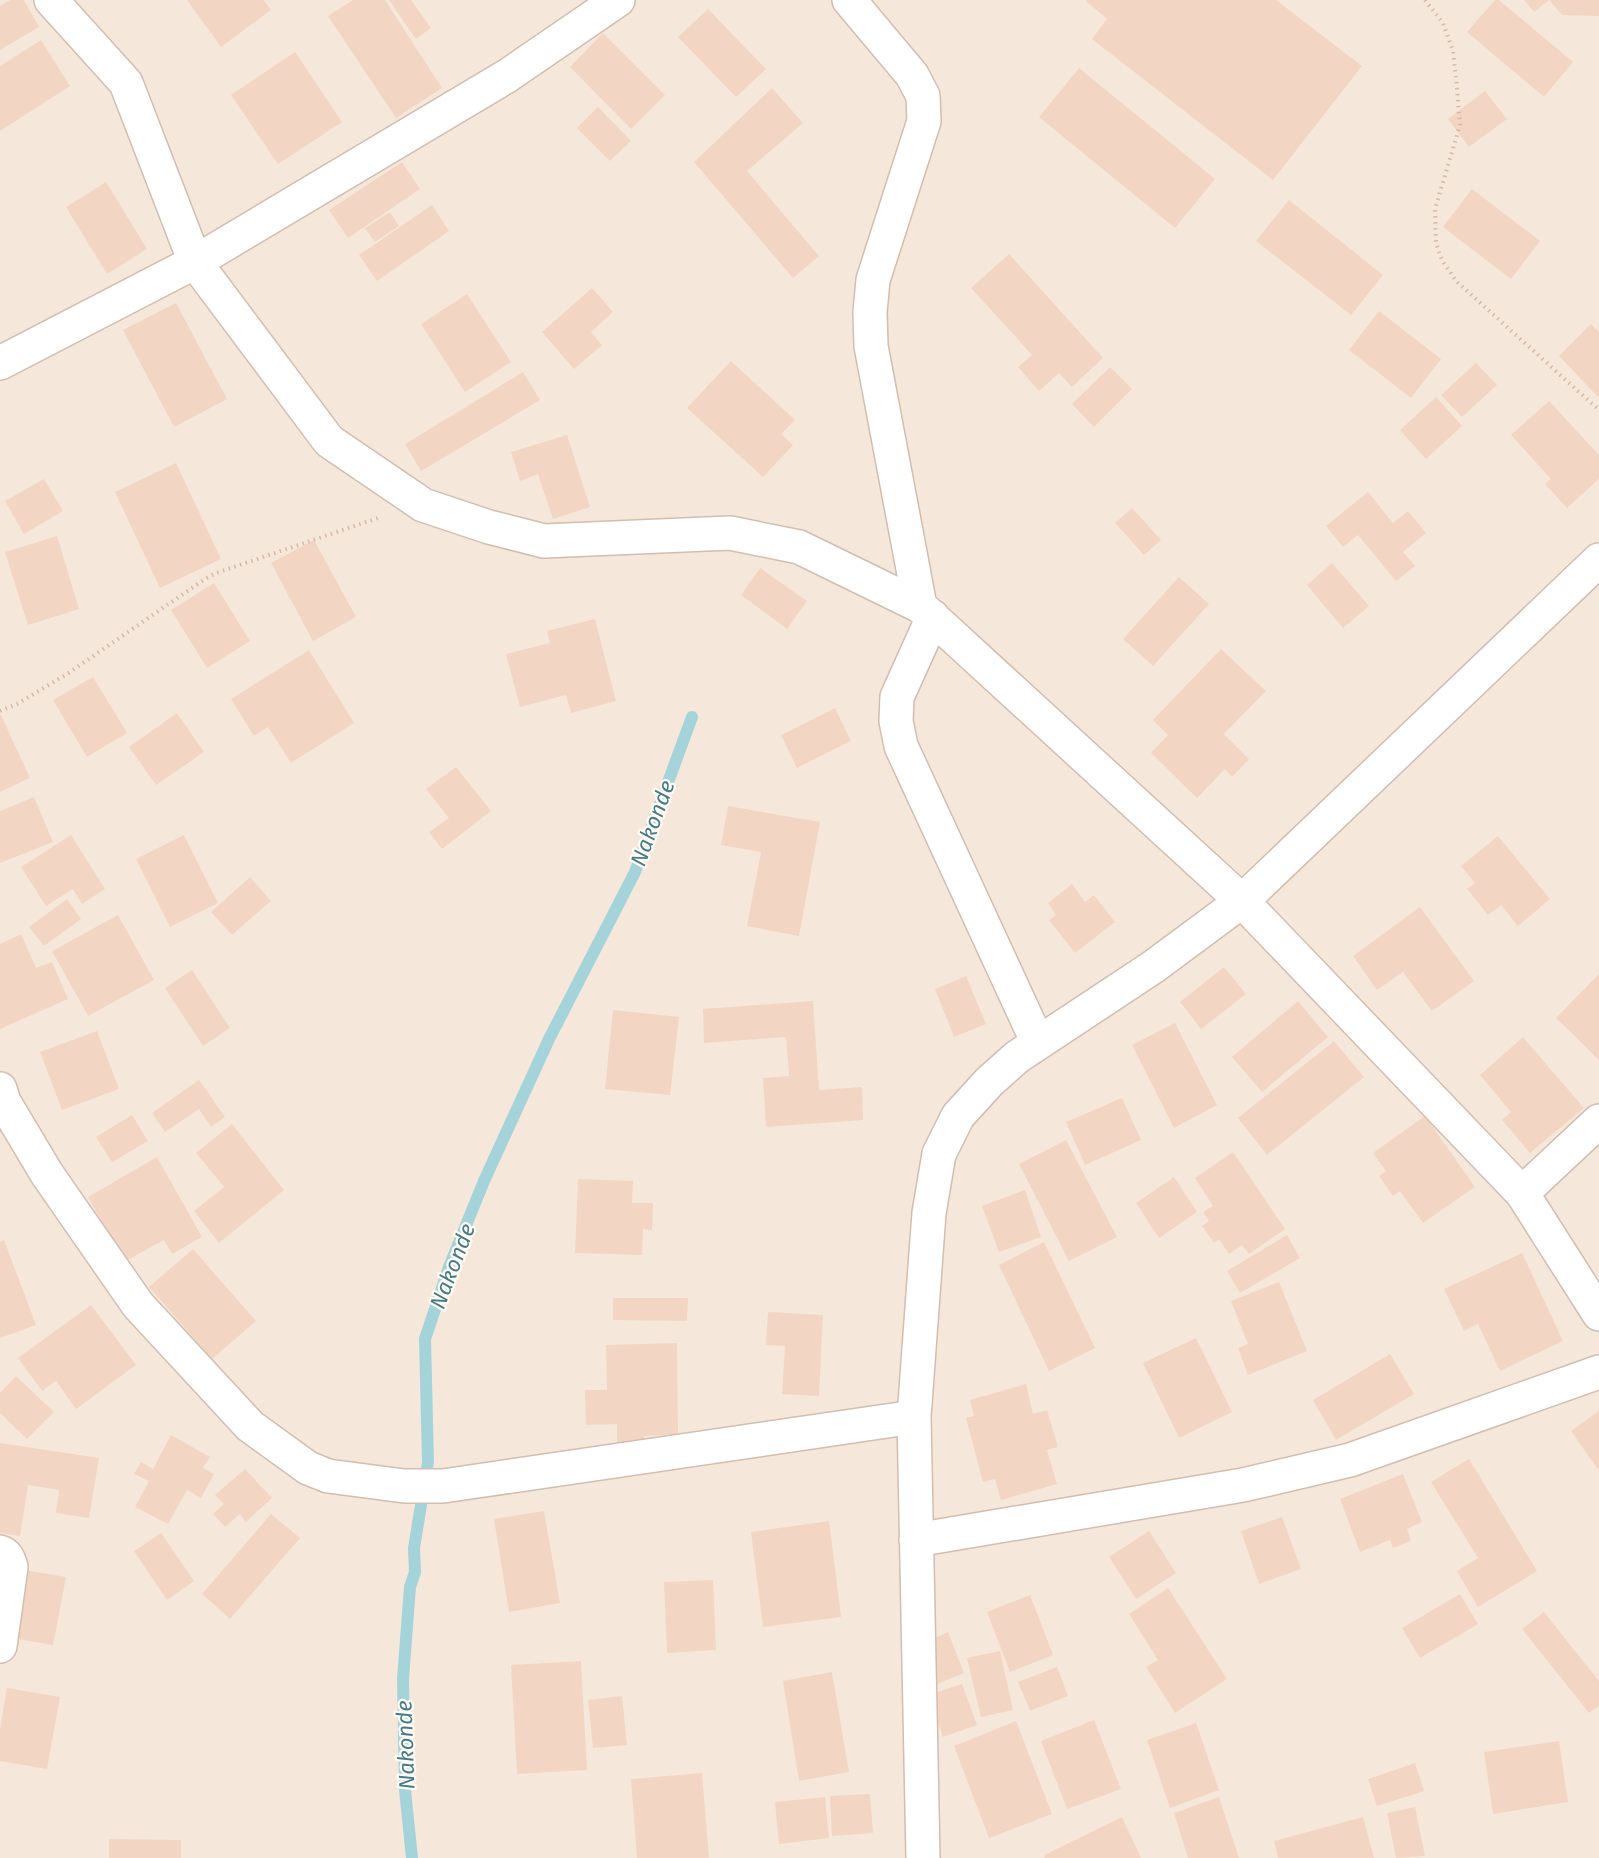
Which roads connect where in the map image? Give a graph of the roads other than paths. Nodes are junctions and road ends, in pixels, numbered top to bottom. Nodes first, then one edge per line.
1 (51, 0) edge
2 (618, 0) edge
3 (849, 0) edge
4 (195, 262) junction
5 (0, 363) edge
6 (1599, 560) edge
7 (927, 612) junction
8 (1242, 901) junction
9 (1038, 1042) junction
10 (0, 1089) edge
11 (1599, 1121) edge
12 (1522, 1193) junction
13 (1599, 1314) edge
14 (1599, 1372) edge
15 (914, 1417) junction
16 (916, 1540) junction
17 (0, 1552) edge
18 (0, 1646) edge
19 (923, 1858) edge

1 - 4 street
2 - 4 street
3 - 7 street
4 - 5 street
4 - 7 street
6 - 8 street
7 - 8 street
7 - 9 street
8 - 9 street
8 - 12 street
9 - 15 street
10 - 15 street
11 - 12 street
12 - 13 street
14 - 16 street
15 - 16 street
16 - 19 street
17 - 18 street

